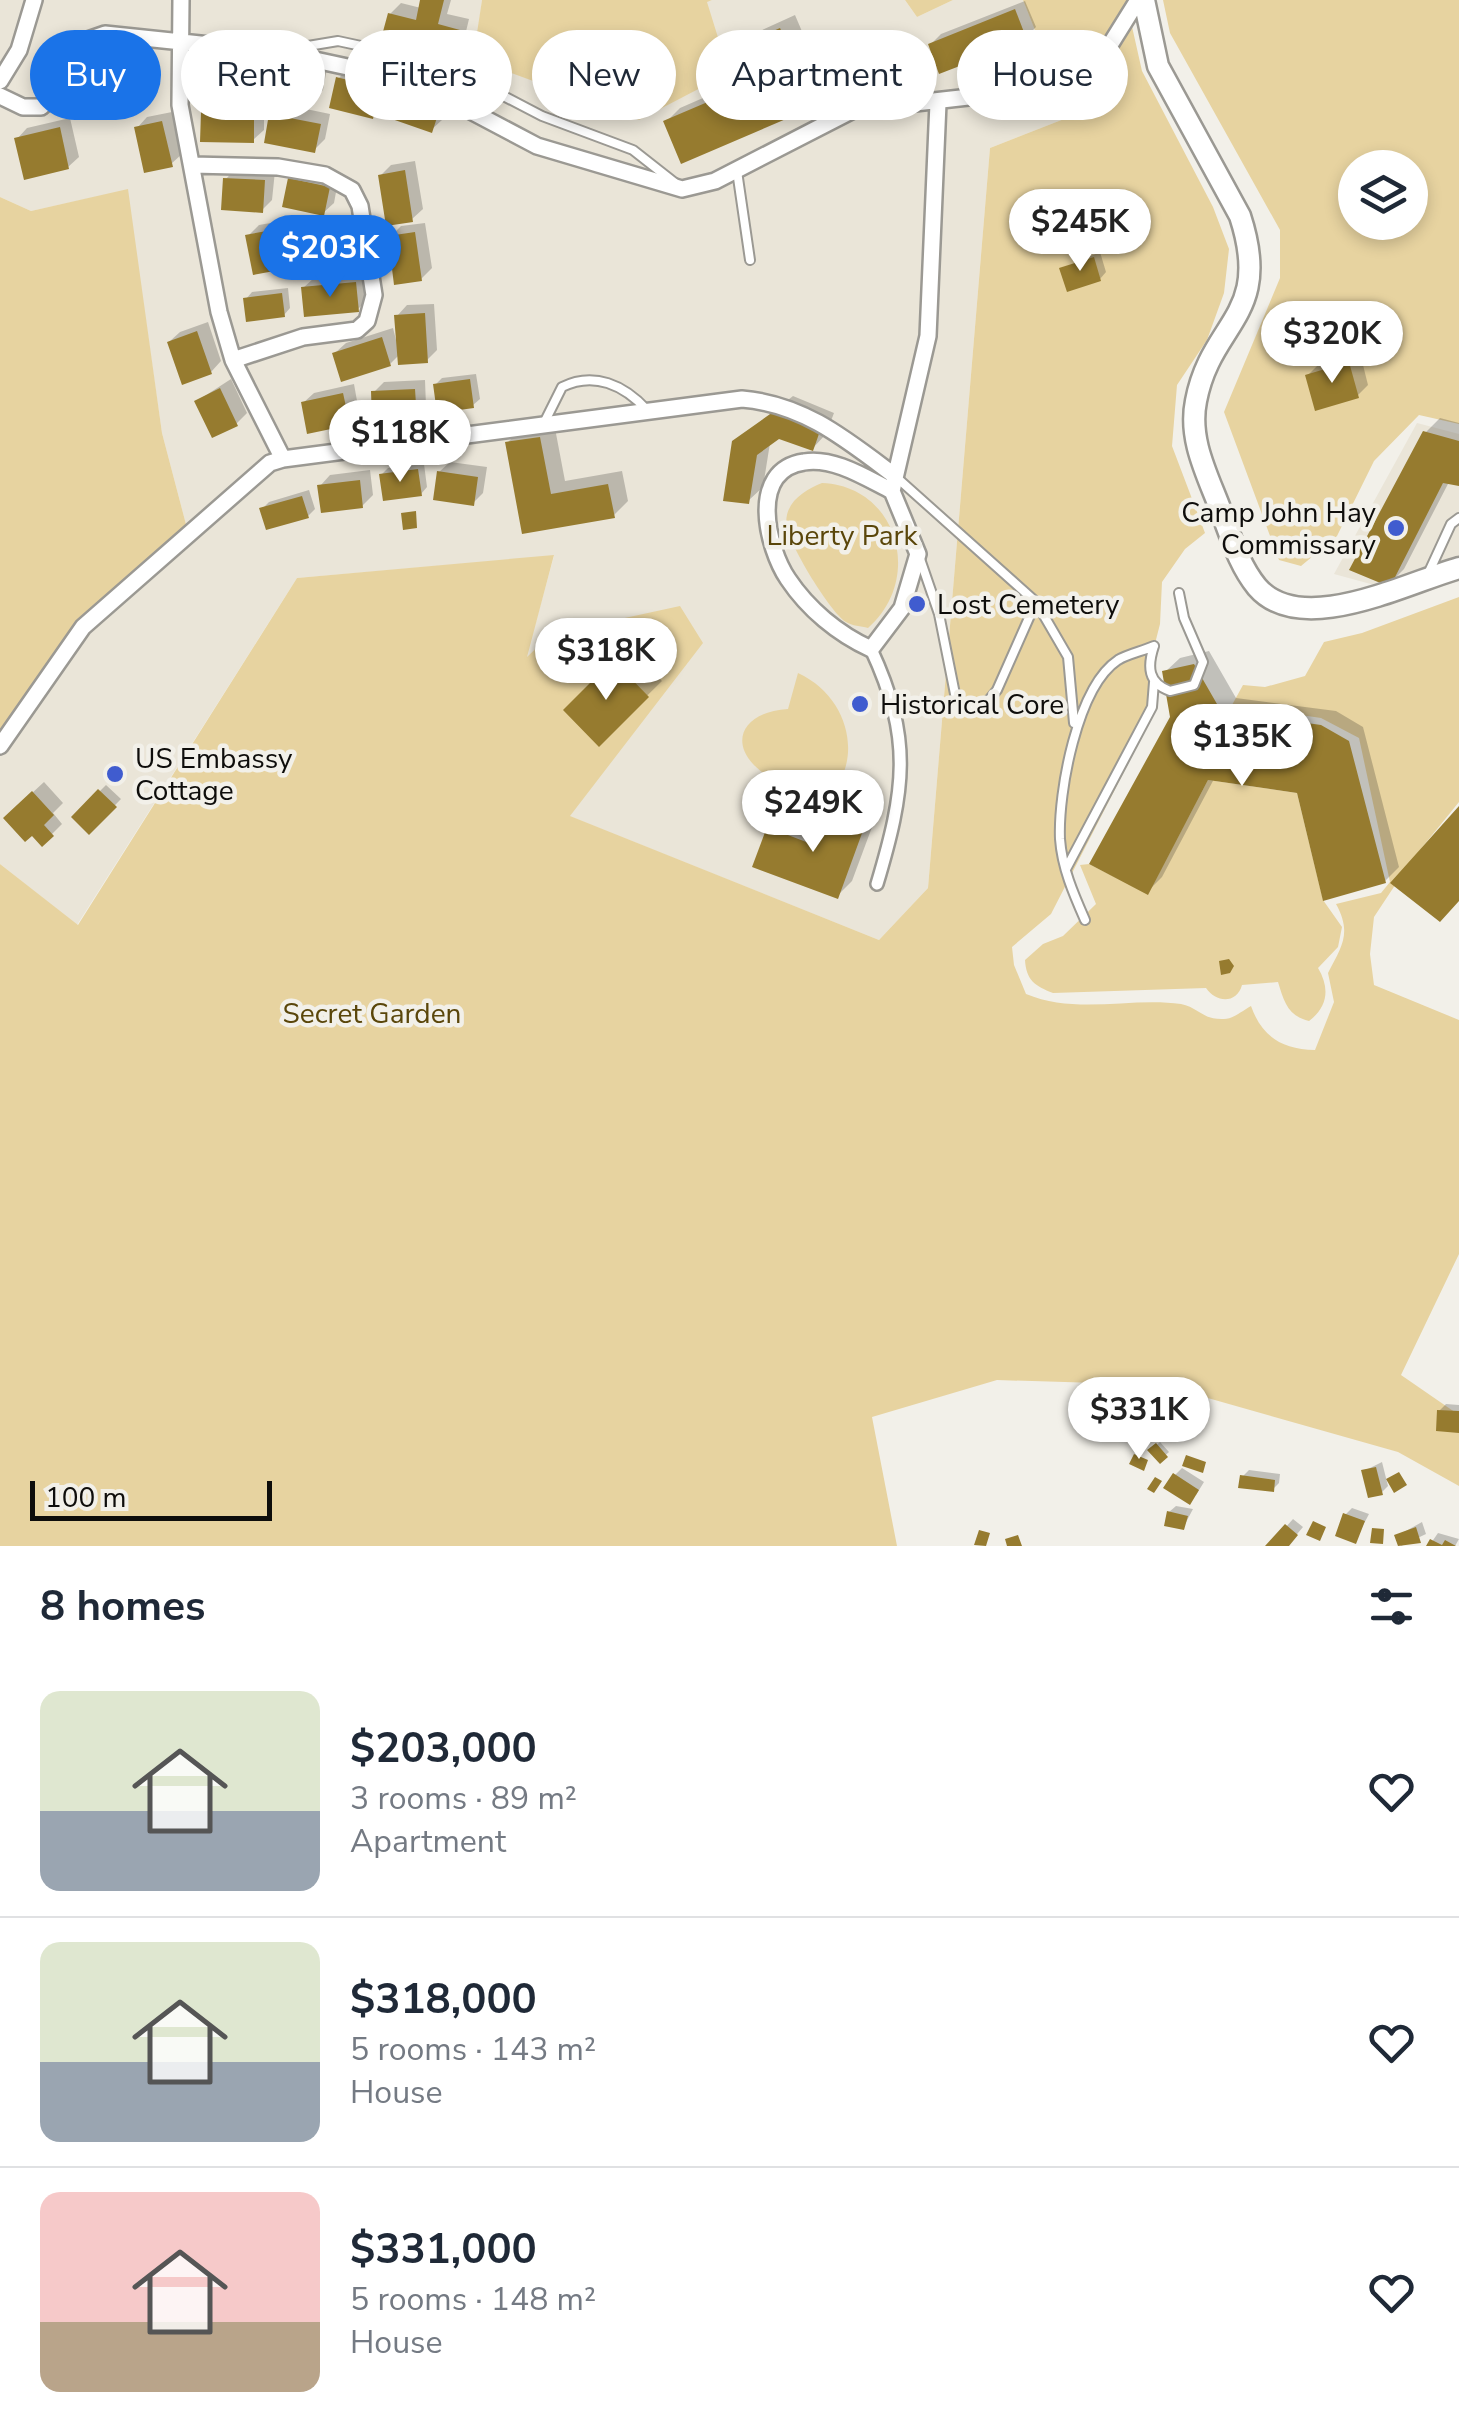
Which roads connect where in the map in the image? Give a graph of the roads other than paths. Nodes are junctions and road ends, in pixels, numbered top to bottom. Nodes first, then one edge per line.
1 (34, 0) edge
2 (182, 0) edge
3 (1143, 6) edge
4 (183, 30) edge
5 (181, 39) edge
6 (325, 43) edge
7 (325, 62) edge
8 (0, 80) edge
9 (181, 83) edge
10 (0, 96) edge
11 (938, 103) junction
12 (181, 110) edge
13 (183, 120) edge
14 (192, 165) junction
15 (737, 169) junction
16 (682, 190) junction
17 (750, 260) dead end
18 (234, 360) junction
19 (647, 410) junction
20 (543, 425) junction
21 (282, 459) junction
22 (893, 483) junction
23 (1459, 518) edge
24 (918, 554) junction
25 (1459, 568) edge
26 (1427, 578) junction
27 (1180, 593) dead end
28 (1036, 602) junction
29 (871, 648) junction
30 (1158, 685) junction
31 (1074, 731) junction
32 (0, 746) edge
33 (1066, 869) junction
34 (877, 884) dead end
35 (1085, 920) dead end

1 - 8 street
2 - 4 street
3 - 11 street
3 - 26 street
5 - 10 street
6 - 16 lane
7 - 16 street
9 - 12 street
11 - 15 street
11 - 22 street
13 - 14 street
14 - 18 street
14 - 18 street
15 - 16 street
15 - 17 lane
18 - 21 street
19 - 20 street
19 - 20 lane
19 - 22 street
20 - 21 street
21 - 32 street
22 - 24 street
22 - 28 lane
22 - 29 street
23 - 26 lane
24 - 28 lane
24 - 29 street
25 - 26 street
27 - 30 lane
28 - 31 lane
29 - 34 street
30 - 31 lane
30 - 33 lane
31 - 33 lane
33 - 35 lane

